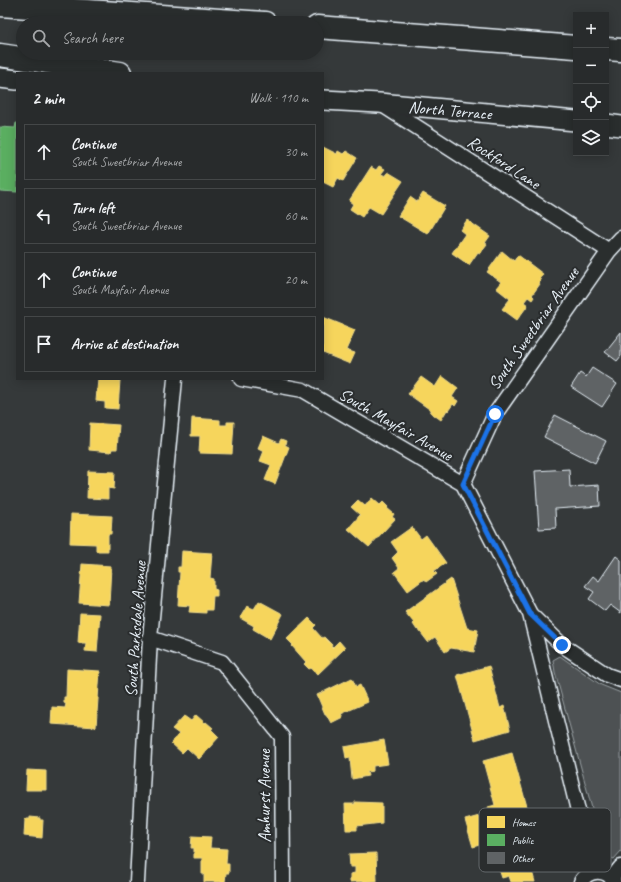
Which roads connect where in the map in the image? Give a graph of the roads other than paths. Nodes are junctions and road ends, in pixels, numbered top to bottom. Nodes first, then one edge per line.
1 (0, 5) edge
2 (162, 16) edge
3 (324, 28) edge
4 (573, 47) edge
5 (609, 49) edge
6 (621, 50) edge
7 (0, 55) edge
8 (16, 57) edge
9 (33, 60) edge
10 (113, 72) edge
11 (0, 78) edge
12 (16, 80) edge
13 (324, 100) edge
14 (379, 103) junction
15 (573, 121) edge
16 (609, 124) edge
17 (621, 126) edge
18 (621, 238) edge
19 (609, 252) junction
20 (175, 380) edge
21 (247, 380) edge
22 (463, 484) junction
23 (530, 614) junction
24 (150, 638) junction
25 (621, 680) edge
26 (577, 808) edge
27 (593, 872) joint
28 (616, 876) edge
29 (137, 882) edge
30 (283, 882) edge
31 (581, 882) edge

1 - 2 highway
3 - 4 highway
5 - 6 highway
7 - 8 highway
9 - 10 highway
11 - 12 street
13 - 14 street, North Terrace
14 - 15 street, North Terrace
14 - 19 street, Rockford Lane
16 - 17 street
18 - 19 street, South Sweetbriar Avenue
19 - 22 street, South Sweetbriar Avenue
20 - 24 street, South Parksdale Avenue
21 - 22 street, South Mayfair Avenue
22 - 23 street
23 - 25 street
23 - 26 street
24 - 29 street, South Parksdale Avenue
24 - 30 street, Amhurst Avenue
27 - 28 street
27 - 31 street

